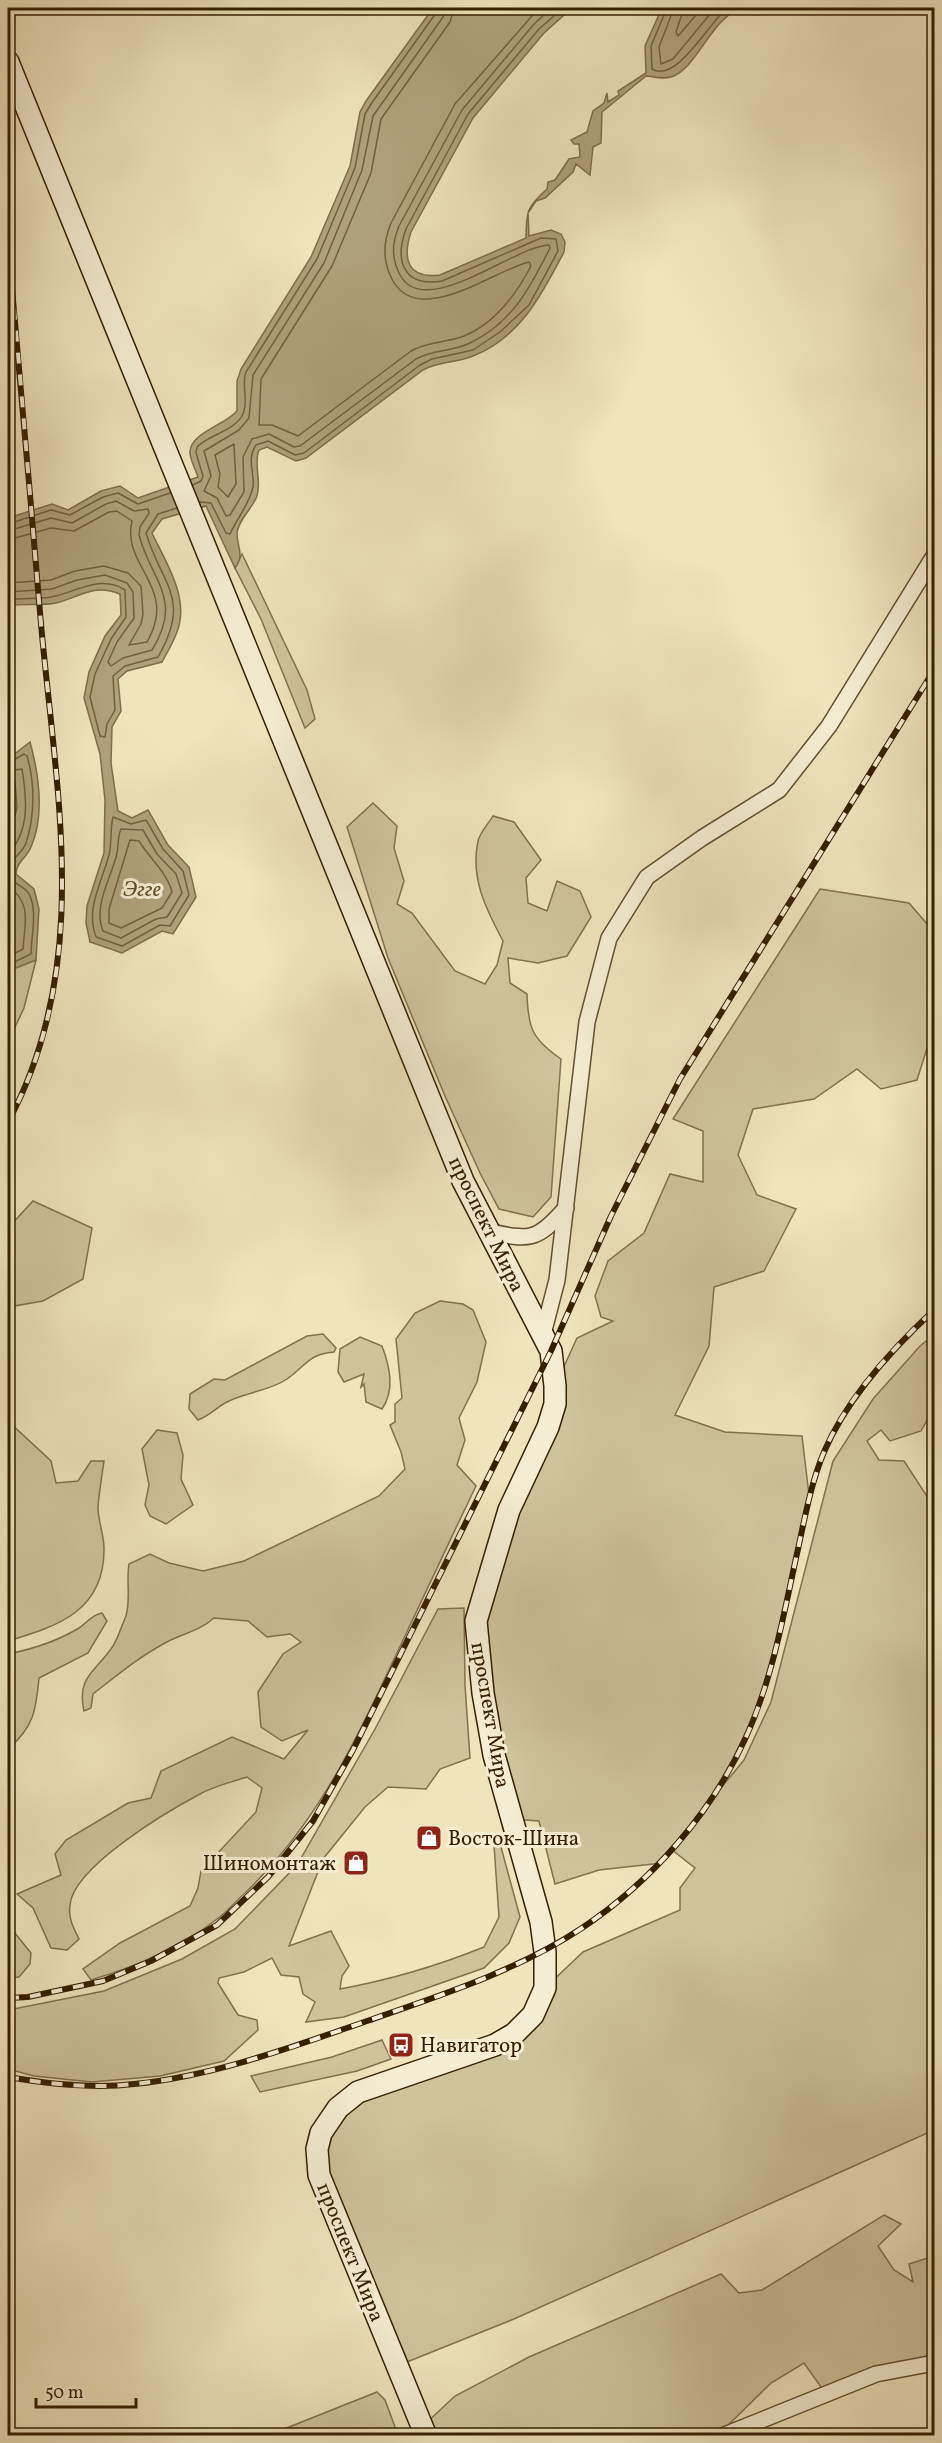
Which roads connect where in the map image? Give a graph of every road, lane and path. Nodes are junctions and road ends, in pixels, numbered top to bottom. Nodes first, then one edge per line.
1 (8, 62) edge
2 (934, 556) edge
3 (566, 1208) junction
4 (488, 1231) junction
5 (543, 1334) junction
6 (934, 2363) edge
7 (426, 2436) edge
8 (722, 2436) edge

1 - 4 main road, проспект Мира
2 - 3 street
3 - 4 street
3 - 5 street
4 - 5 main road, проспект Мира
5 - 7 main road, проспект Мира
6 - 8 street

